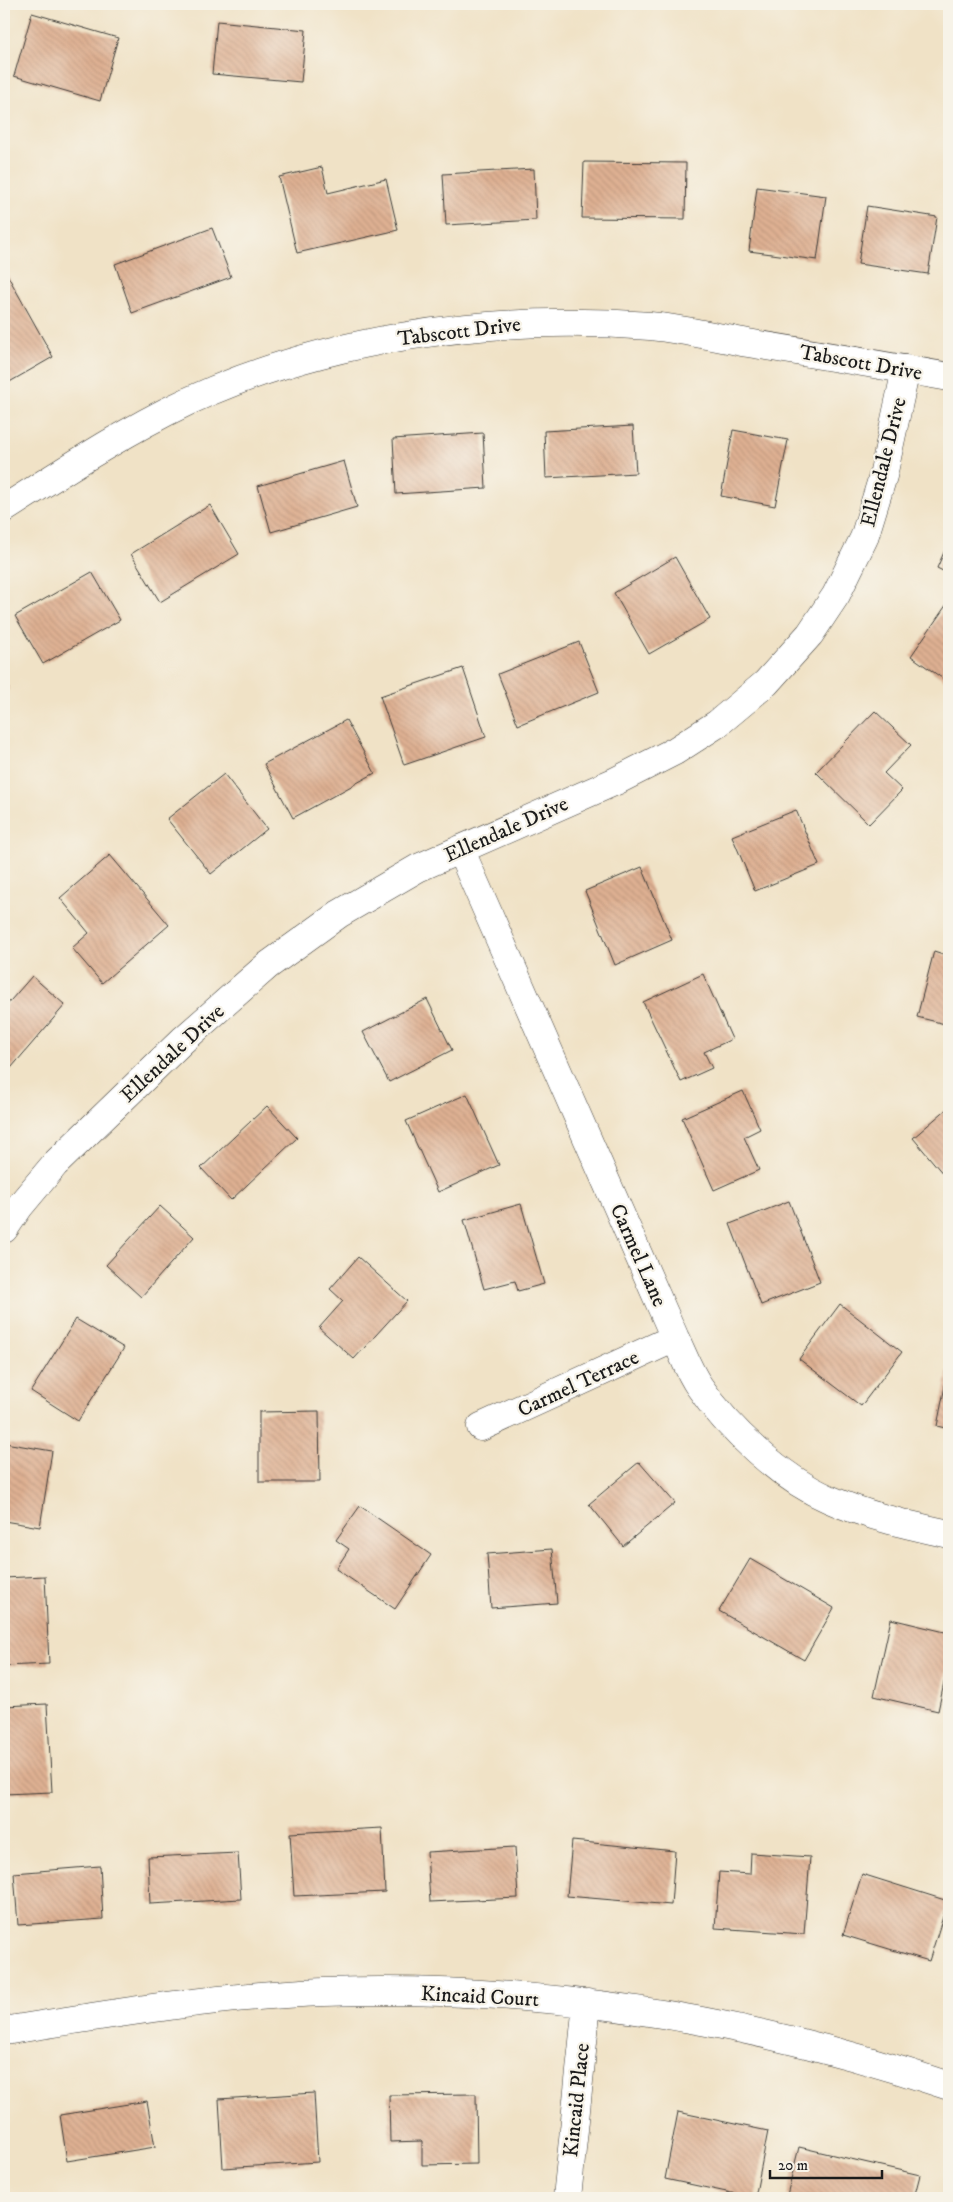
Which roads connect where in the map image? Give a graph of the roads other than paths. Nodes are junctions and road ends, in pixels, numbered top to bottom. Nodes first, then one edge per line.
1 (906, 370) junction
2 (949, 377) edge
3 (4, 508) edge
4 (460, 849) junction
5 (4, 1229) edge
6 (675, 1338) junction
7 (481, 1427) dead end
8 (949, 1534) edge
9 (587, 2003) junction
10 (4, 2031) edge
11 (949, 2086) edge
12 (567, 2198) edge

1 - 2 street, Tabscott Drive
1 - 3 street, Tabscott Drive
1 - 4 street, Ellendale Drive
4 - 5 street, Ellendale Drive
4 - 6 street, Carmel Lane
6 - 7 street, Carmel Terrace
6 - 8 street, Carmel Lane
9 - 10 street, Kincaid Court
9 - 11 street, Kincaid Court
9 - 12 street, Kincaid Place

